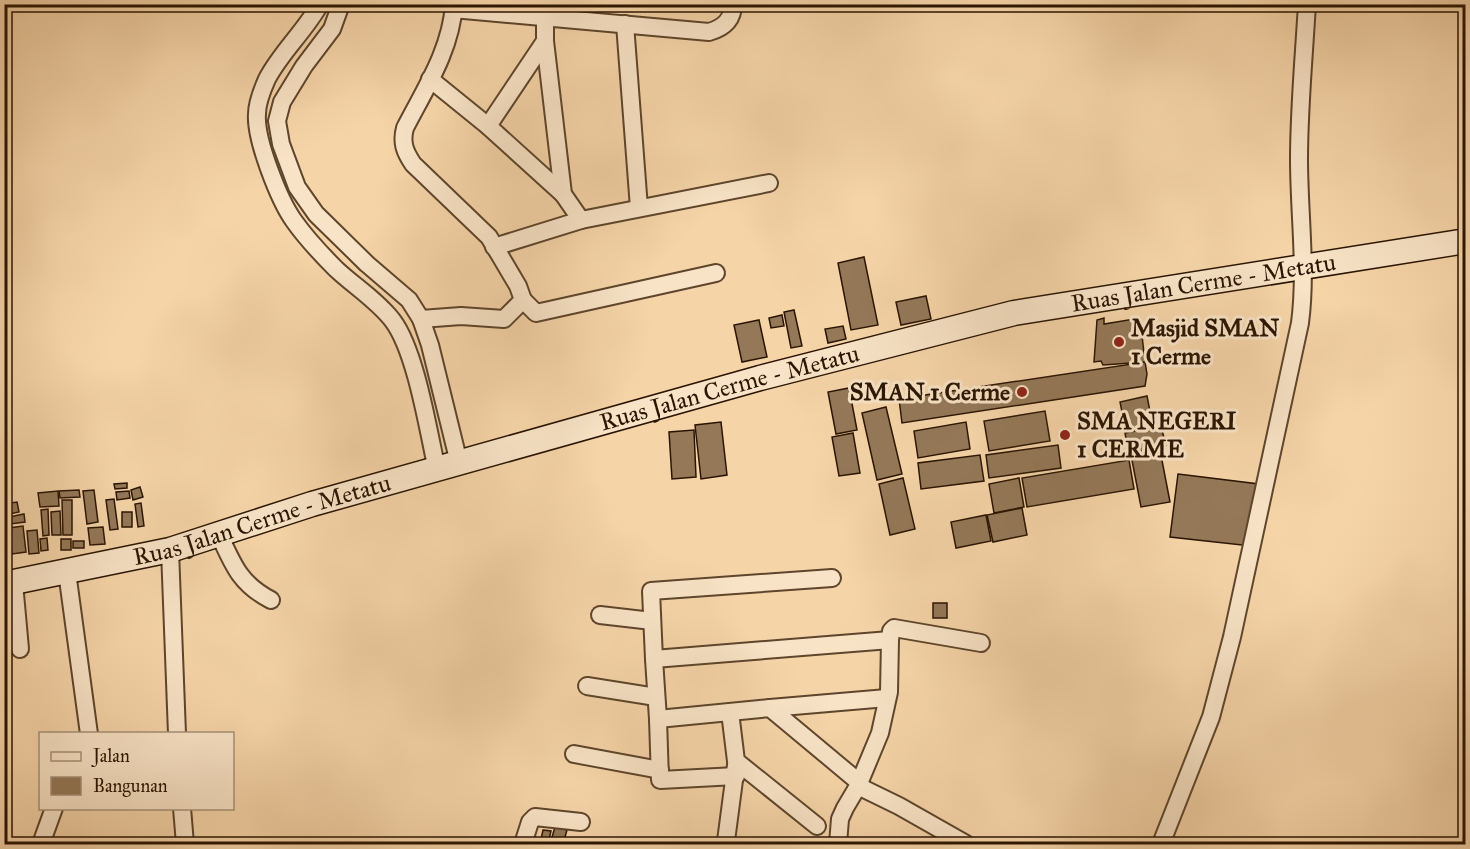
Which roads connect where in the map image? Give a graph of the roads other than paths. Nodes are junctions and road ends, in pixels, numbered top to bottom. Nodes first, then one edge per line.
1 (320, 4) edge
2 (341, 4) edge
3 (734, 4) edge
4 (1307, 4) edge
5 (453, 7) edge
6 (546, 11) edge
7 (625, 24) junction
8 (545, 41) junction
9 (430, 79) junction
10 (256, 114) junction
11 (277, 121) junction
12 (489, 126) junction
13 (770, 183) dead end
14 (563, 194) junction
15 (639, 208) junction
16 (581, 220) junction
17 (336, 234) junction
18 (1466, 241) edge
19 (494, 247) junction
20 (318, 251) junction
21 (360, 257) junction
22 (1304, 267) junction
23 (716, 273) dead end
24 (342, 274) junction
25 (523, 300) junction
26 (421, 319) junction
27 (448, 466) junction
28 (219, 534) junction
29 (170, 550) junction
30 (67, 572) junction
31 (832, 578) dead end
32 (9, 583) edge
33 (271, 600) dead end
34 (600, 615) dead end
35 (652, 621) junction
36 (890, 640) junction
37 (981, 642) dead end
38 (20, 649) dead end
39 (654, 659) junction
40 (587, 686) dead end
41 (656, 697) junction
42 (887, 698) junction
43 (770, 708) junction
44 (730, 712) junction
45 (657, 719) junction
46 (89, 732) edge
47 (177, 732) edge
48 (574, 754) dead end
49 (736, 769) junction
50 (660, 770) junction
51 (859, 785) junction
52 (53, 810) edge
53 (182, 810) edge
54 (581, 822) dead end
55 (817, 826) dead end
56 (726, 841) dead end
57 (41, 844) edge
58 (184, 844) edge
59 (523, 844) edge
60 (838, 844) edge
61 (966, 844) edge
62 (1161, 844) edge

1 - 10 street
2 - 11 street
3 - 7 street
4 - 22 street
5 - 6 street
5 - 9 street
6 - 7 street
6 - 8 street
7 - 15 street
8 - 12 street
8 - 14 street
9 - 12 street
9 - 19 street
10 - 11 street
10 - 20 street
11 - 17 street
12 - 14 street
13 - 15 street
14 - 16 street
15 - 16 street
16 - 19 street
17 - 20 street
17 - 21 street
18 - 22 main road, Ruas Jalan Cerme - Metatu
19 - 25 street
20 - 24 street
21 - 24 street
21 - 26 street
22 - 27 main road, Ruas Jalan Cerme - Metatu
22 - 62 street
23 - 25 street
24 - 27 street
25 - 26 street
26 - 27 street
27 - 28 main road, Ruas Jalan Cerme - Metatu
28 - 29 main road, Ruas Jalan Cerme - Metatu
28 - 33 street
29 - 30 main road, Ruas Jalan Cerme - Metatu
29 - 47 street
30 - 32 main road, Ruas Jalan Cerme - Metatu
30 - 46 street
31 - 35 street
32 - 38 street
34 - 35 street
35 - 39 street
36 - 37 street
36 - 39 street
36 - 42 street
39 - 41 street
40 - 41 street
41 - 45 street
42 - 43 street
42 - 51 street
43 - 44 street
43 - 51 street
44 - 45 street
44 - 49 street
45 - 50 street
48 - 50 street
49 - 50 street
49 - 55 street
49 - 56 street
51 - 60 street
51 - 61 street
52 - 57 street
53 - 58 street
54 - 59 street

